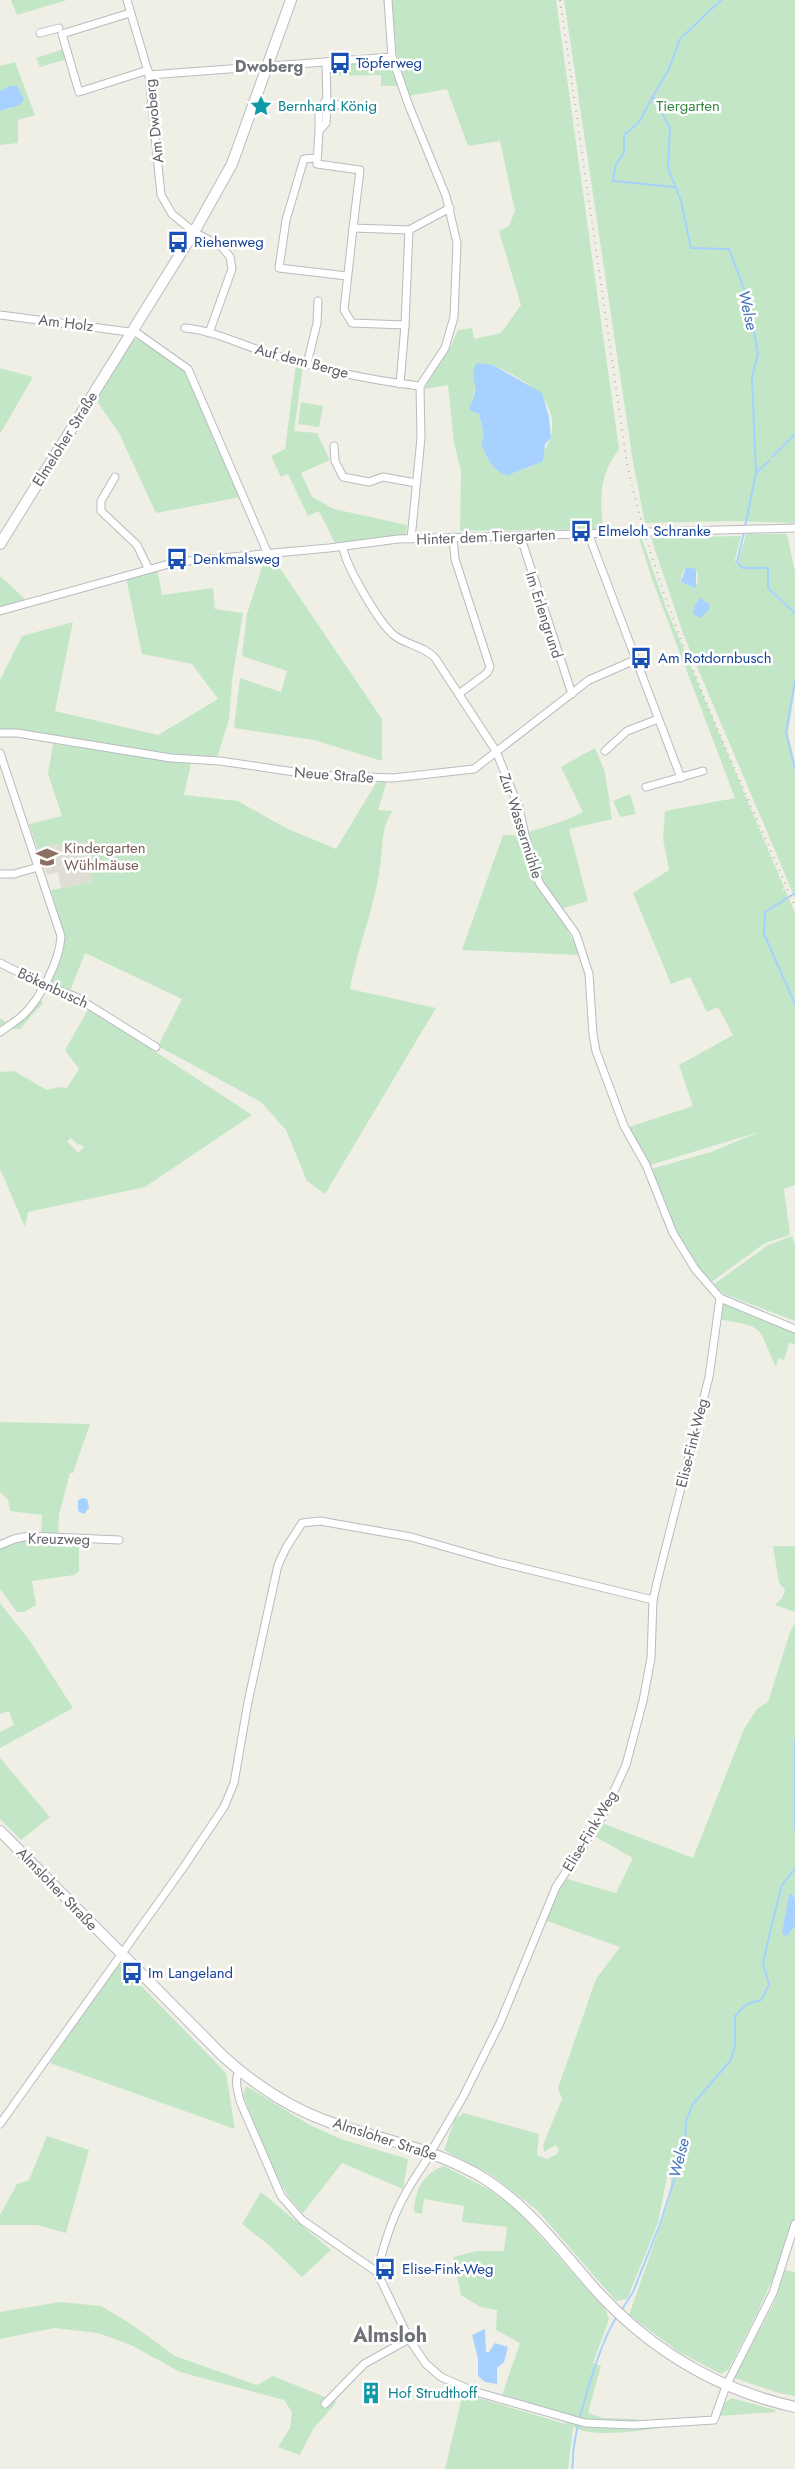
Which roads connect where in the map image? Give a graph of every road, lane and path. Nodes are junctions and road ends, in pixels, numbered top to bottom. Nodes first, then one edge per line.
1 (126, 0) edge
2 (291, 0) edge
3 (388, 0) edge
4 (130, 13) junction
5 (60, 29) junction
6 (40, 34) dead end
7 (392, 57) junction
8 (326, 62) junction
9 (269, 66) junction
10 (149, 73) junction
11 (327, 102) junction
12 (357, 106) dead end
13 (316, 158) junction
14 (450, 208) junction
15 (353, 228) junction
16 (409, 230) junction
17 (194, 232) junction
18 (347, 276) junction
19 (318, 301) dead end
20 (0, 315) edge
21 (405, 325) junction
22 (185, 328) dead end
23 (132, 330) junction
24 (209, 333) junction
25 (307, 364) junction
26 (400, 384) junction
27 (420, 386) junction
28 (334, 446) dead end
29 (116, 477) dead end
30 (416, 483) junction
31 (795, 528) edge
32 (588, 533) junction
33 (520, 535) junction
34 (453, 537) junction
35 (411, 539) junction
36 (0, 544) edge
37 (343, 547) junction
38 (268, 554) junction
39 (148, 568) junction
40 (0, 611) edge
41 (635, 660) junction
42 (460, 694) junction
43 (572, 694) junction
44 (658, 719) junction
45 (0, 733) edge
46 (496, 751) junction
47 (605, 751) dead end
48 (0, 753) edge
49 (703, 771) dead end
50 (681, 778) junction
51 (646, 787) dead end
52 (38, 867) junction
53 (0, 874) edge
54 (0, 963) edge
55 (44, 985) junction
56 (0, 1032) edge
57 (156, 1047) dead end
58 (720, 1298) junction
59 (795, 1329) edge
60 (119, 1540) dead end
61 (0, 1545) edge
62 (654, 1600) junction
63 (0, 1832) edge
64 (120, 1953) junction
65 (239, 2071) junction
66 (0, 2124) edge
67 (795, 2224) edge
68 (377, 2272) junction
69 (409, 2339) junction
70 (726, 2386) junction
71 (325, 2404) dead end
72 (795, 2407) edge

1 - 4 street, Am Dwoberg
2 - 9 street, Elmeloher Straße
3 - 7 street
4 - 5 street
4 - 10 street, Am Dwoberg
5 - 6 street
5 - 10 street
7 - 8 street
7 - 14 street
8 - 9 street
8 - 11 street
9 - 10 street
9 - 17 street, Elmeloher Straße
10 - 17 street, Am Dwoberg
11 - 12 street
11 - 13 street
13 - 15 street
13 - 18 street
14 - 16 street
14 - 27 street
15 - 16 street
15 - 18 street
16 - 21 street
17 - 23 street, Elmeloher Straße
17 - 24 street, Am Dwoberg
18 - 21 street
19 - 25 street
20 - 23 street, Am Holz
21 - 26 street
22 - 24 street, Auf dem Berge
23 - 36 street, Elmeloher Straße
23 - 38 street
24 - 25 street, Auf dem Berge
25 - 26 street, Auf dem Berge
26 - 27 street, Auf dem Berge
27 - 30 street
28 - 30 street
29 - 39 street
30 - 35 street
31 - 32 street, Hinter dem Tiergarten
32 - 33 street, Hinter dem Tiergarten
32 - 41 street
33 - 34 street, Hinter dem Tiergarten
33 - 43 street, Im Erlengrund
34 - 35 street, Hinter dem Tiergarten
34 - 42 street
35 - 37 street, Hinter dem Tiergarten
37 - 38 street, Hinter dem Tiergarten
37 - 42 street, Zur Wassermühle
38 - 39 street
39 - 40 street
41 - 43 street, Neue Straße
41 - 44 street
42 - 46 street, Zur Wassermühle
43 - 46 street, Neue Straße
44 - 47 street
44 - 50 street
45 - 46 street, Neue Straße
46 - 58 street, Zur Wassermühle
48 - 52 street
49 - 50 street
50 - 51 street
52 - 53 street
52 - 55 street
54 - 55 street, Bökenbusch
55 - 56 street
55 - 57 street, Bökenbusch
58 - 59 street
58 - 62 street, Elise-Fink-Weg
60 - 61 street, Kreuzweg
62 - 64 street
62 - 68 street, Elise-Fink-Weg, bridge
63 - 64 street, Almsloher Straße
64 - 65 street, Almsloher Straße
64 - 66 street
65 - 68 street
65 - 70 street, Almsloher Straße
67 - 70 street
68 - 69 street
69 - 70 street
69 - 71 street
70 - 72 street, Almsloher Straße

